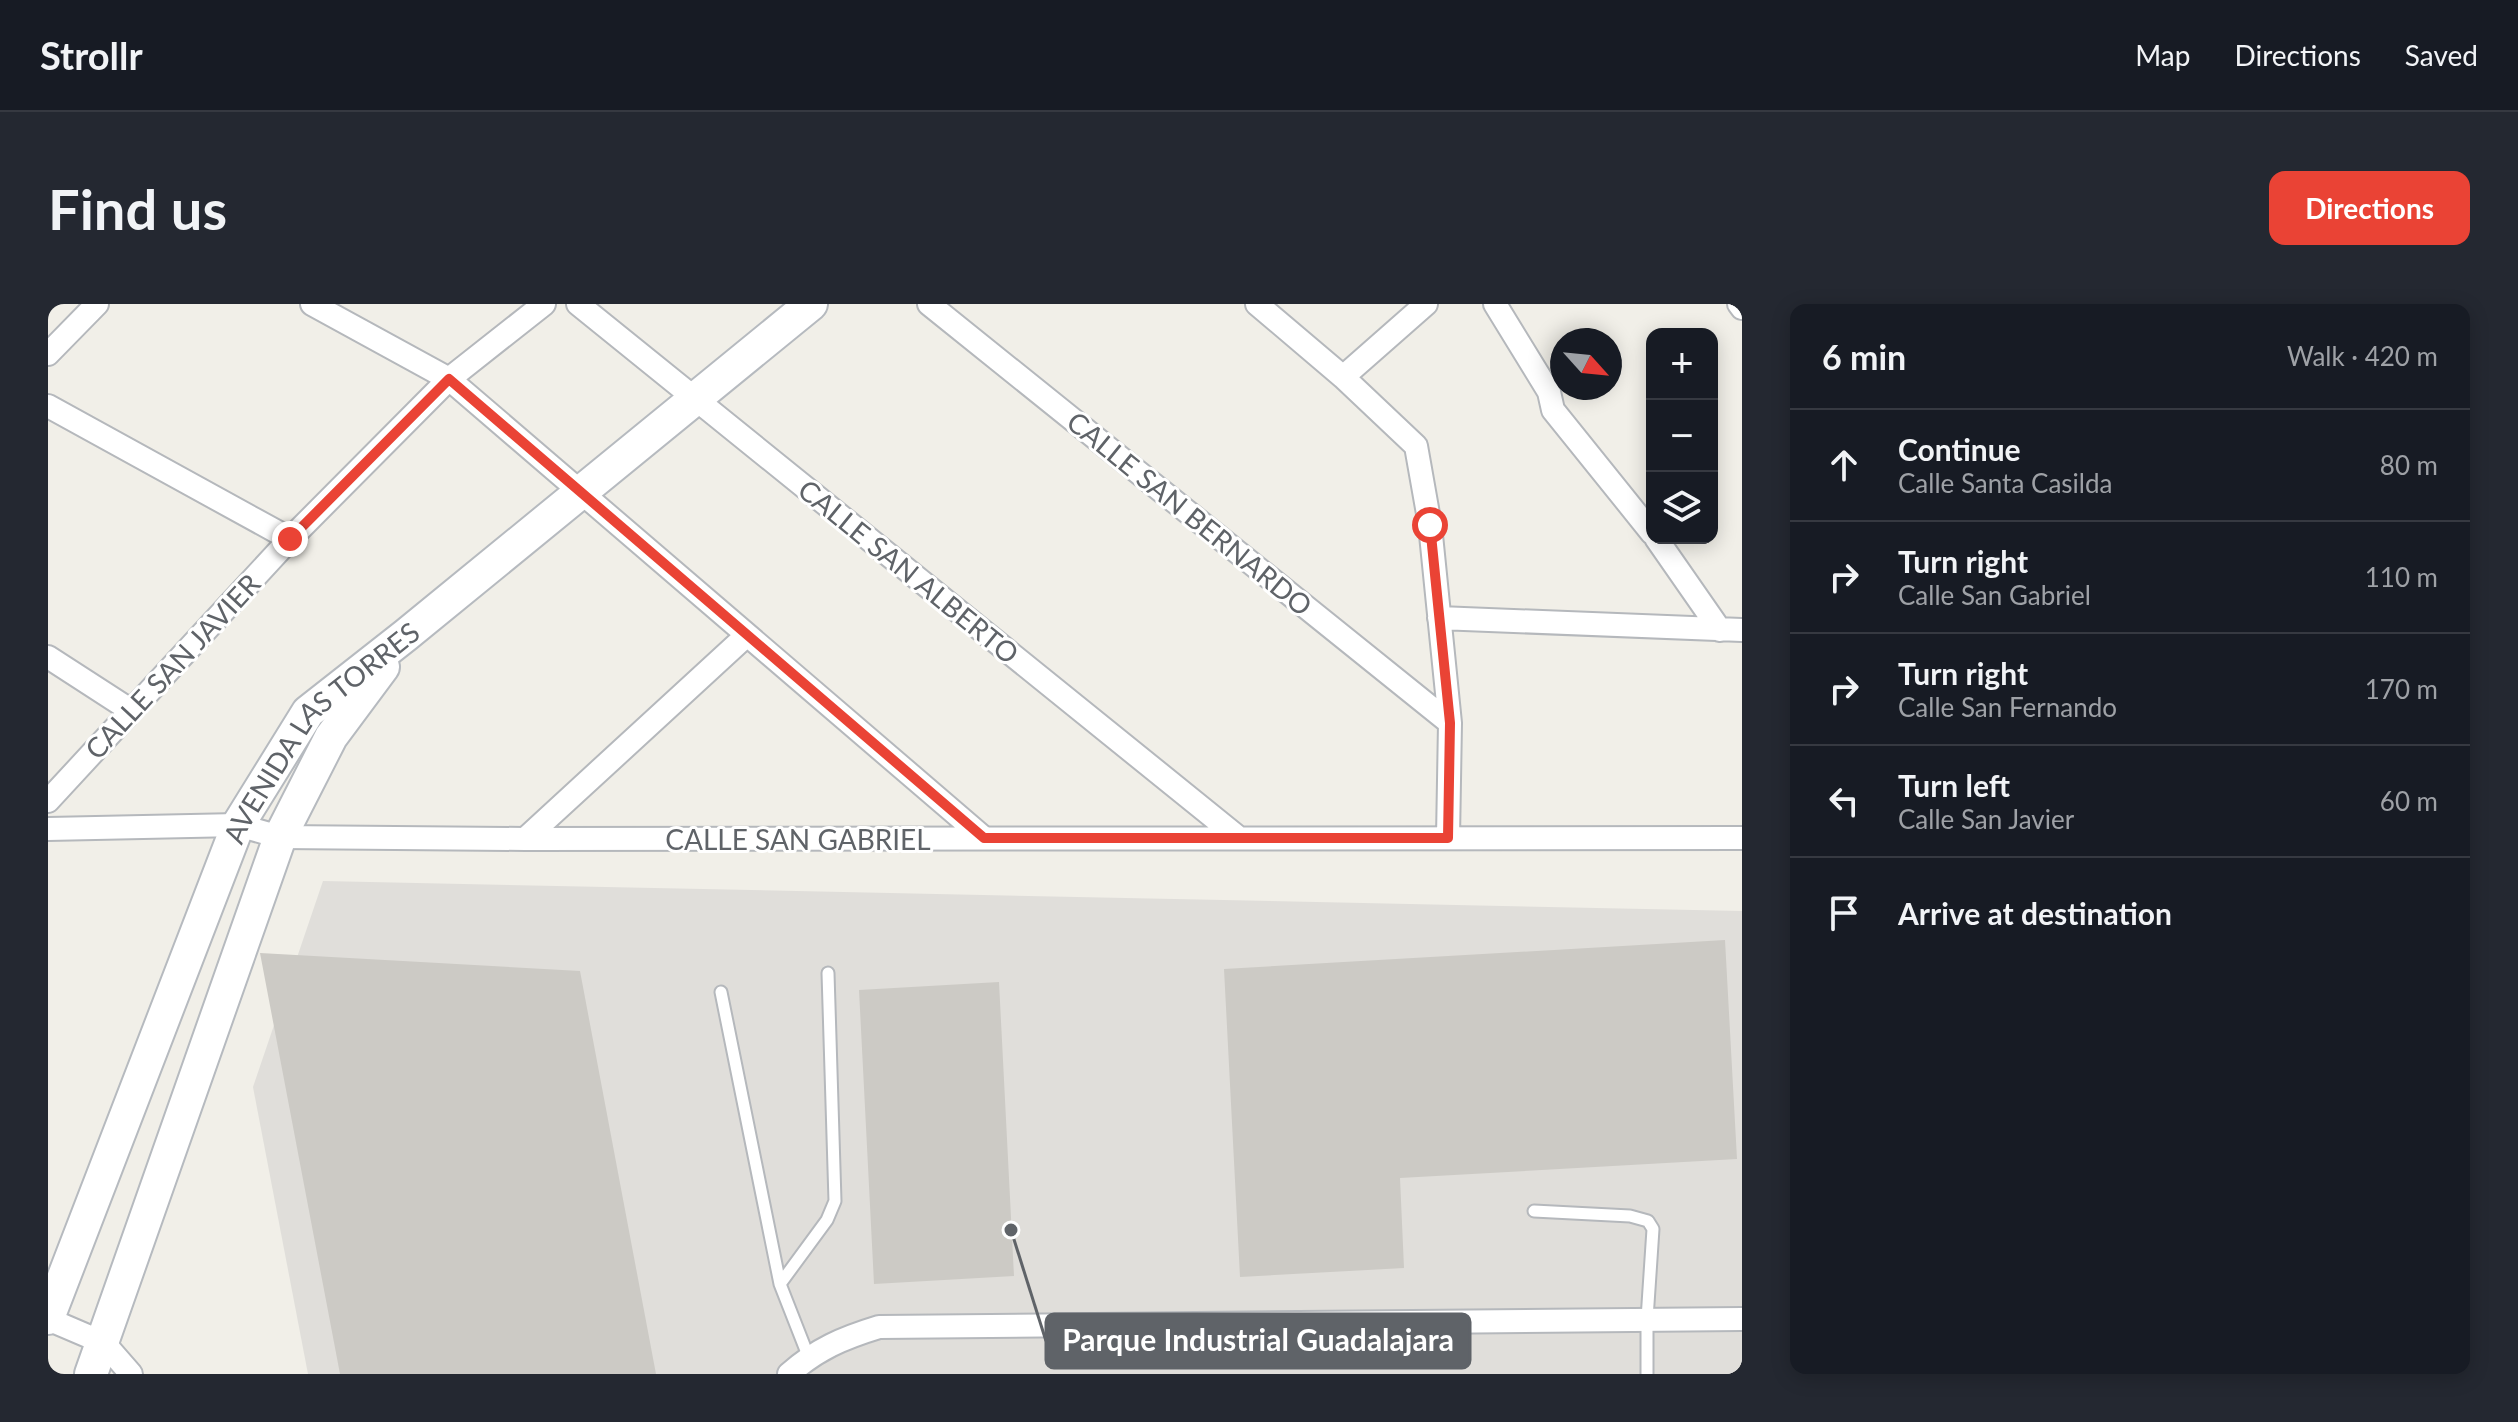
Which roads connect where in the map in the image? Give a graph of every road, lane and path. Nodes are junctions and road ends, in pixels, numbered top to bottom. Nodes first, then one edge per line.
1 (97, 304) edge
2 (312, 304) edge
3 (544, 304) edge
4 (578, 304) edge
5 (811, 304) edge
6 (929, 304) edge
7 (1257, 304) edge
8 (1426, 304) edge
9 (1495, 304) edge
10 (48, 354) edge
11 (1343, 377) junction
12 (449, 379) junction
13 (696, 399) junction
14 (48, 406) edge
15 (581, 493) junction
16 (1646, 526) edge
17 (290, 539) junction
18 (1661, 544) edge
19 (1439, 618) junction
20 (1731, 630) edge
21 (406, 635) junction
22 (747, 635) junction
23 (48, 657) edge
24 (130, 710) junction
25 (1450, 723) junction
26 (48, 801) edge
27 (238, 825) junction
28 (48, 829) edge
29 (280, 837) junction
30 (984, 838) junction
31 (1239, 838) junction
32 (1448, 838) junction
33 (1742, 838) edge
34 (525, 839) junction
35 (828, 973) dead end
36 (721, 992) dead end
37 (1534, 1211) dead end
38 (780, 1284) junction
39 (48, 1319) edge
40 (1647, 1319) junction
41 (1742, 1319) edge
42 (104, 1343) junction
43 (809, 1358) junction
44 (91, 1374) edge
45 (131, 1374) edge
46 (789, 1374) edge
47 (1647, 1374) edge

1 - 10 street
2 - 12 street
3 - 12 street, CALLE SAN JAVIER
4 - 13 street, CALLE SAN ALBERTO
5 - 13 street
6 - 25 street, CALLE SAN BERNARDO
7 - 11 street
8 - 11 street
9 - 16 street
11 - 19 street
12 - 15 street
12 - 17 street, CALLE SAN JAVIER
13 - 15 street
13 - 31 street, CALLE SAN ALBERTO
14 - 17 street
15 - 21 street
15 - 22 street
17 - 24 street, CALLE SAN JAVIER
18 - 20 street
19 - 20 street
19 - 25 street
21 - 27 street, AVENIDA LAS TORRES
21 - 29 street, AVENIDA LAS TORRES
22 - 30 street
22 - 34 street
23 - 24 street
24 - 26 street, CALLE SAN JAVIER
25 - 32 street
27 - 28 street, CALLE SAN GABRIEL
27 - 29 street, CALLE SAN GABRIEL
27 - 39 street, AVENIDA LAS TORRES
29 - 34 street, CALLE SAN GABRIEL
29 - 42 street, AVENIDA LAS TORRES
30 - 31 street, CALLE SAN GABRIEL
30 - 34 street, CALLE SAN GABRIEL
31 - 32 street, CALLE SAN GABRIEL
32 - 33 street, CALLE SAN GABRIEL
35 - 38 lane
36 - 38 lane
37 - 40 lane
38 - 43 lane
39 - 42 street
40 - 41 street
40 - 43 street
40 - 47 lane
42 - 44 street, AVENIDA LAS TORRES
42 - 45 street
43 - 46 street

